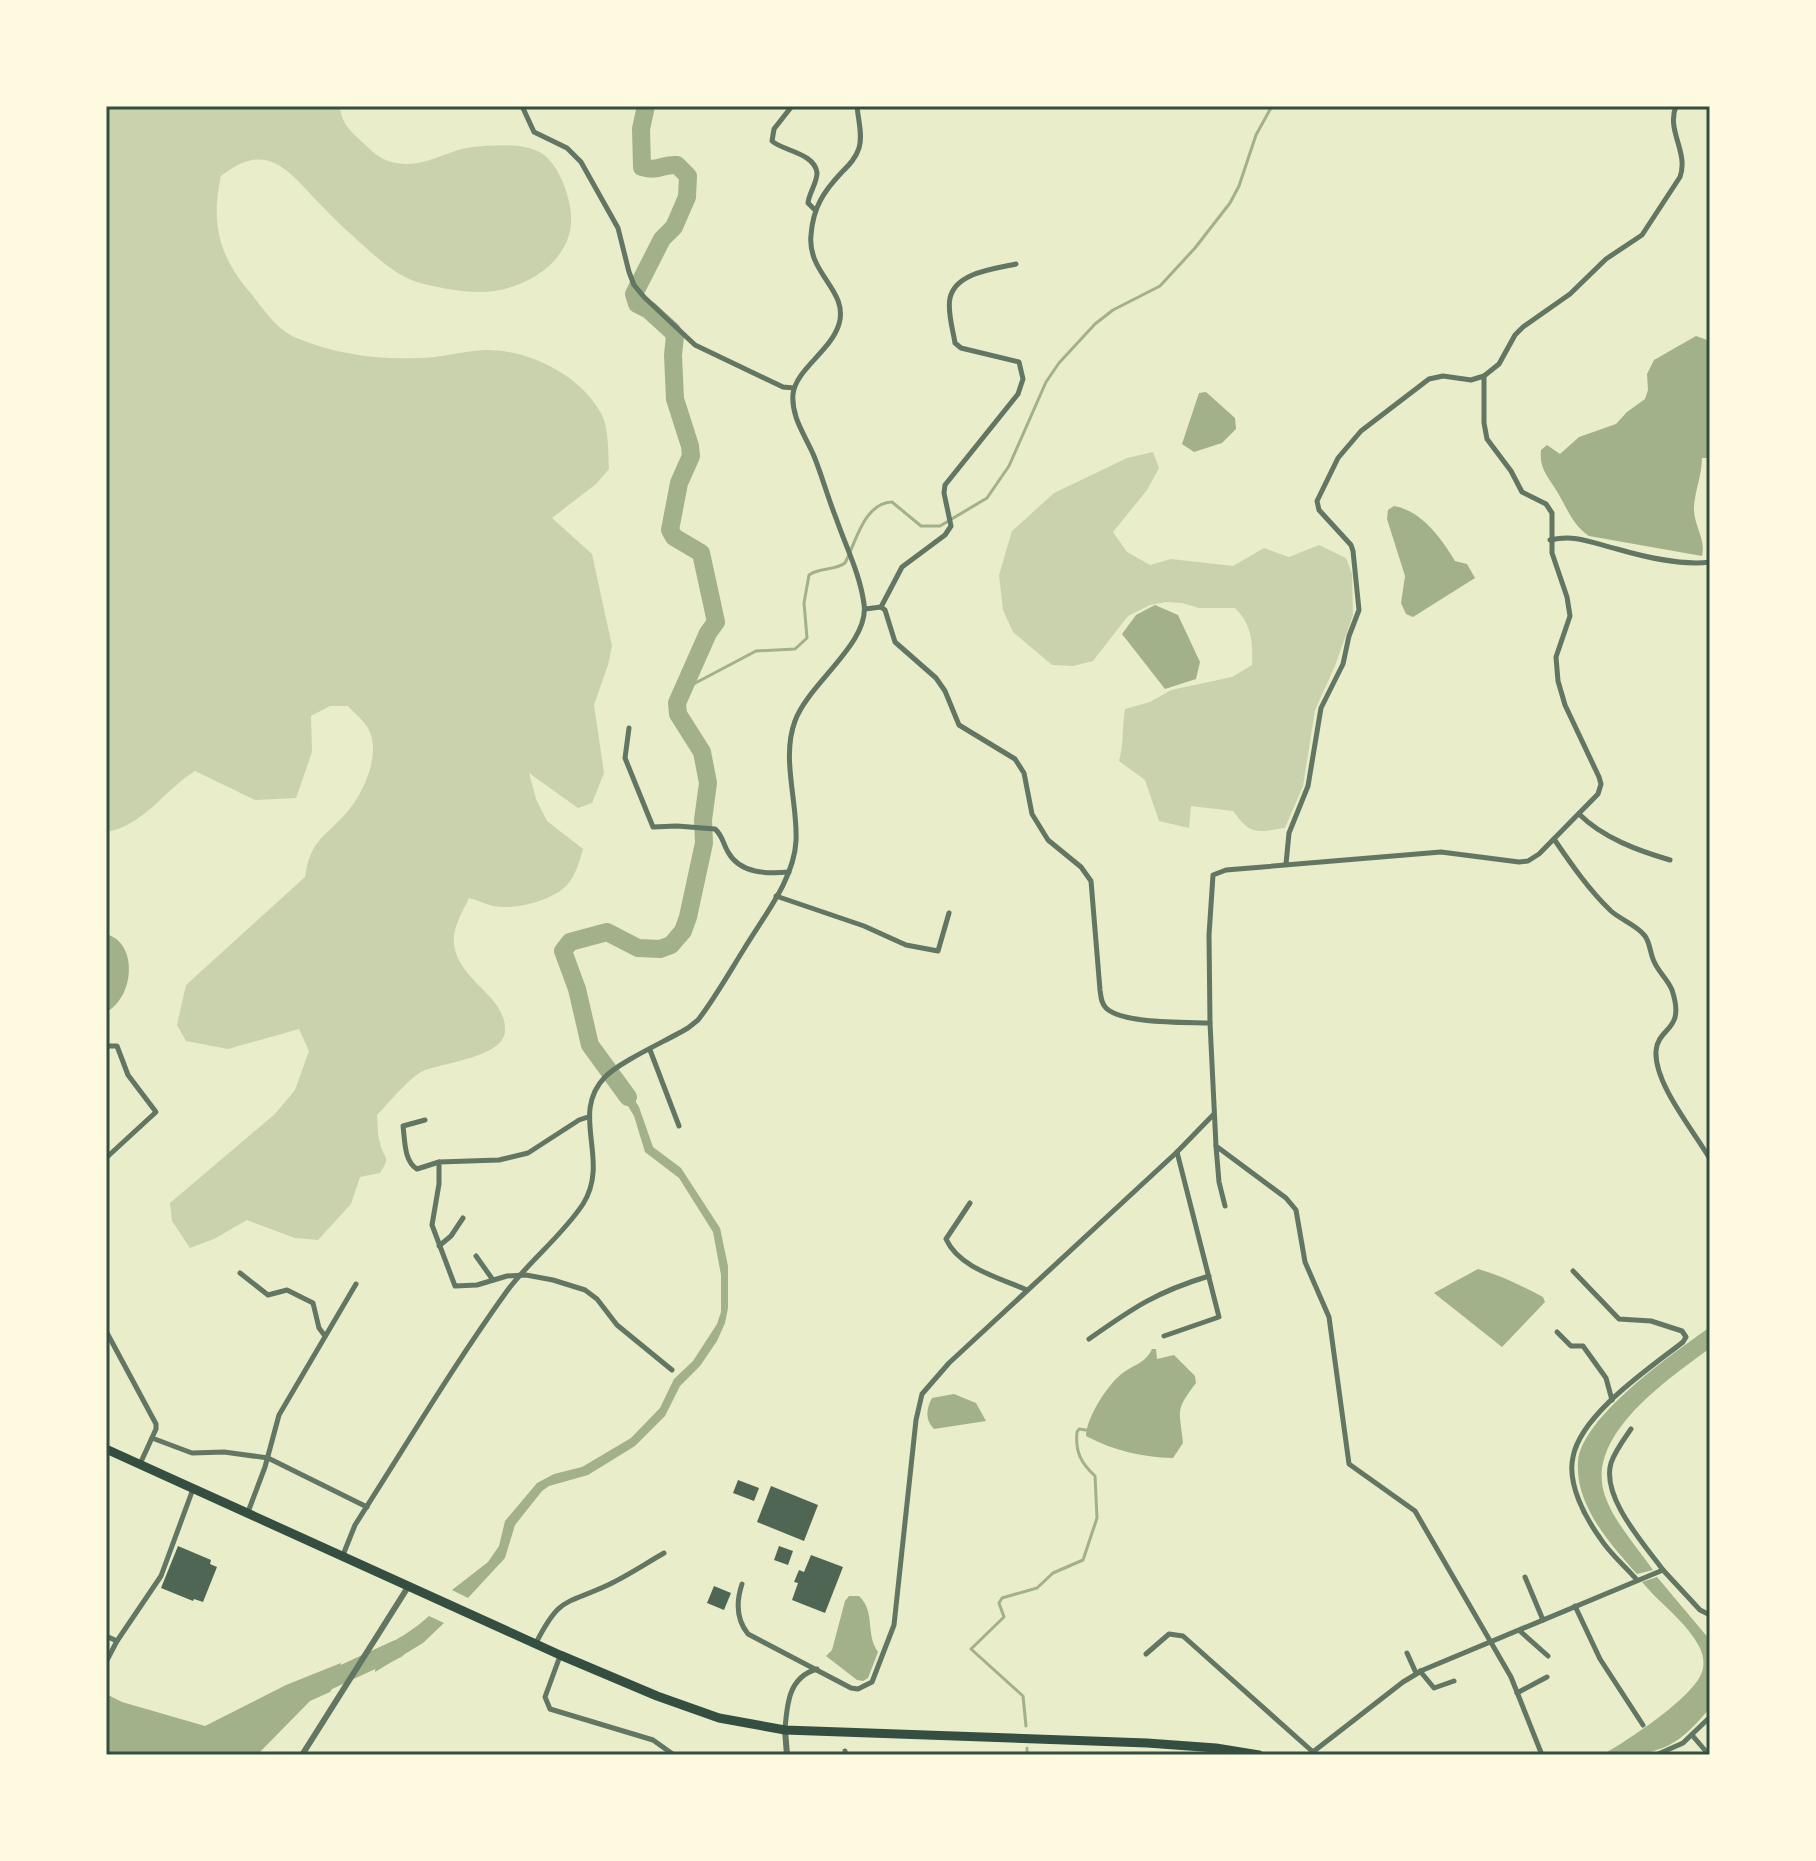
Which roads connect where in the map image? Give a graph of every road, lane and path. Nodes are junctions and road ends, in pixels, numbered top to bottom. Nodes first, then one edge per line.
1 (522, 106) edge
2 (792, 106) edge
3 (857, 106) edge
4 (1676, 106) edge
5 (815, 210) junction
6 (1016, 264) dead end
7 (1484, 376) junction
8 (794, 388) junction
9 (1550, 540) junction
10 (1710, 562) edge
11 (881, 607) junction
12 (865, 609) junction
13 (629, 728) dead end
14 (1579, 814) junction
15 (1554, 839) junction
16 (1670, 860) dead end
17 (1286, 864) junction
18 (789, 872) junction
19 (776, 896) junction
20 (949, 913) dead end
21 (1210, 1023) junction
22 (106, 1046) edge
23 (650, 1050) junction
24 (1213, 1115) junction
25 (588, 1117) junction
26 (425, 1120) dead end
27 (679, 1126) dead end
28 (1216, 1146) junction
29 (1177, 1152) junction
30 (106, 1158) edge
31 (1710, 1159) edge
32 (439, 1162) junction
33 (970, 1203) dead end
34 (1225, 1206) dead end
35 (463, 1218) dead end
36 (439, 1246) junction
37 (476, 1256) dead end
38 (1573, 1271) dead end
39 (240, 1273) dead end
40 (521, 1275) junction
41 (1209, 1276) junction
42 (493, 1280) junction
43 (356, 1284) dead end
44 (1027, 1290) junction
45 (106, 1331) edge
46 (1557, 1332) dead end
47 (325, 1336) junction
48 (1164, 1336) dead end
49 (1089, 1339) dead end
50 (672, 1370) dead end
51 (1612, 1401) junction
52 (1631, 1429) dead end
53 (152, 1438) junction
54 (106, 1449) edge
55 (268, 1458) junction
56 (140, 1464) junction
57 (194, 1488) junction
58 (367, 1507) junction
59 (248, 1512) junction
60 (664, 1553) dead end
61 (343, 1555) junction
62 (1660, 1571) junction
63 (1525, 1577) dead end
64 (1638, 1580) junction
65 (742, 1584) dead end
66 (408, 1587) junction
67 (1575, 1606) junction
68 (1710, 1615) edge
69 (1543, 1620) junction
70 (1520, 1631) junction
71 (106, 1636) edge
72 (117, 1641) junction
73 (1492, 1643) junction
74 (536, 1644) junction
75 (1407, 1653) dead end
76 (1146, 1654) dead end
77 (560, 1655) junction
78 (1548, 1656) dead end
79 (106, 1662) edge
80 (818, 1669) junction
81 (1418, 1672) junction
82 (1547, 1677) dead end
83 (1454, 1681) dead end
84 (1517, 1693) junction
85 (1710, 1717) edge
86 (1643, 1725) dead end
87 (785, 1730) junction
88 (1692, 1735) junction
89 (1311, 1754) edge
90 (302, 1755) edge
91 (674, 1755) edge
92 (787, 1755) edge
93 (1259, 1755) edge
94 (1542, 1755) edge
95 (1656, 1755) edge
96 (1709, 1755) edge

1 - 8 street
2 - 5 street
3 - 5 street
4 - 7 street
5 - 8 street
6 - 11 street
7 - 9 street
7 - 17 street
8 - 12 street
9 - 10 street
9 - 14 street
11 - 12 street
11 - 21 street
12 - 18 street
13 - 18 street
14 - 15 street
14 - 16 street
15 - 17 street
15 - 31 street
17 - 21 street
18 - 19 street
19 - 20 street
19 - 23 street
21 - 24 street
22 - 30 street
23 - 25 street
23 - 27 street
24 - 28 street
24 - 29 street
25 - 32 street
25 - 40 street
26 - 32 street
28 - 34 street
28 - 73 street
29 - 41 street
29 - 44 street
32 - 36 street
33 - 44 street
35 - 36 street
36 - 42 street
37 - 42 street
38 - 51 street
39 - 47 street
40 - 42 street
40 - 50 street
40 - 58 street
41 - 48 street
41 - 49 street
43 - 47 street
44 - 80 street
45 - 53 street
46 - 51 street
47 - 55 street
51 - 64 street
52 - 62 street
53 - 55 street
53 - 56 street
54 - 56 highway
55 - 58 street
55 - 59 street
56 - 57 highway
57 - 59 highway
57 - 72 street
58 - 61 street
59 - 61 highway
60 - 74 street
61 - 66 highway
62 - 64 street
62 - 68 street
63 - 69 street
64 - 67 street
65 - 80 street
66 - 74 highway
66 - 90 street
67 - 69 street
67 - 86 street
69 - 70 street
70 - 73 street
70 - 78 street
71 - 72 street
72 - 79 street
73 - 81 street
73 - 84 street
74 - 77 highway
75 - 81 street
76 - 89 street
77 - 87 highway
77 - 91 street
80 - 87 street
81 - 83 street
81 - 89 street
82 - 84 street
84 - 94 street
85 - 88 street
87 - 92 street
87 - 93 highway
88 - 95 street
88 - 96 street

